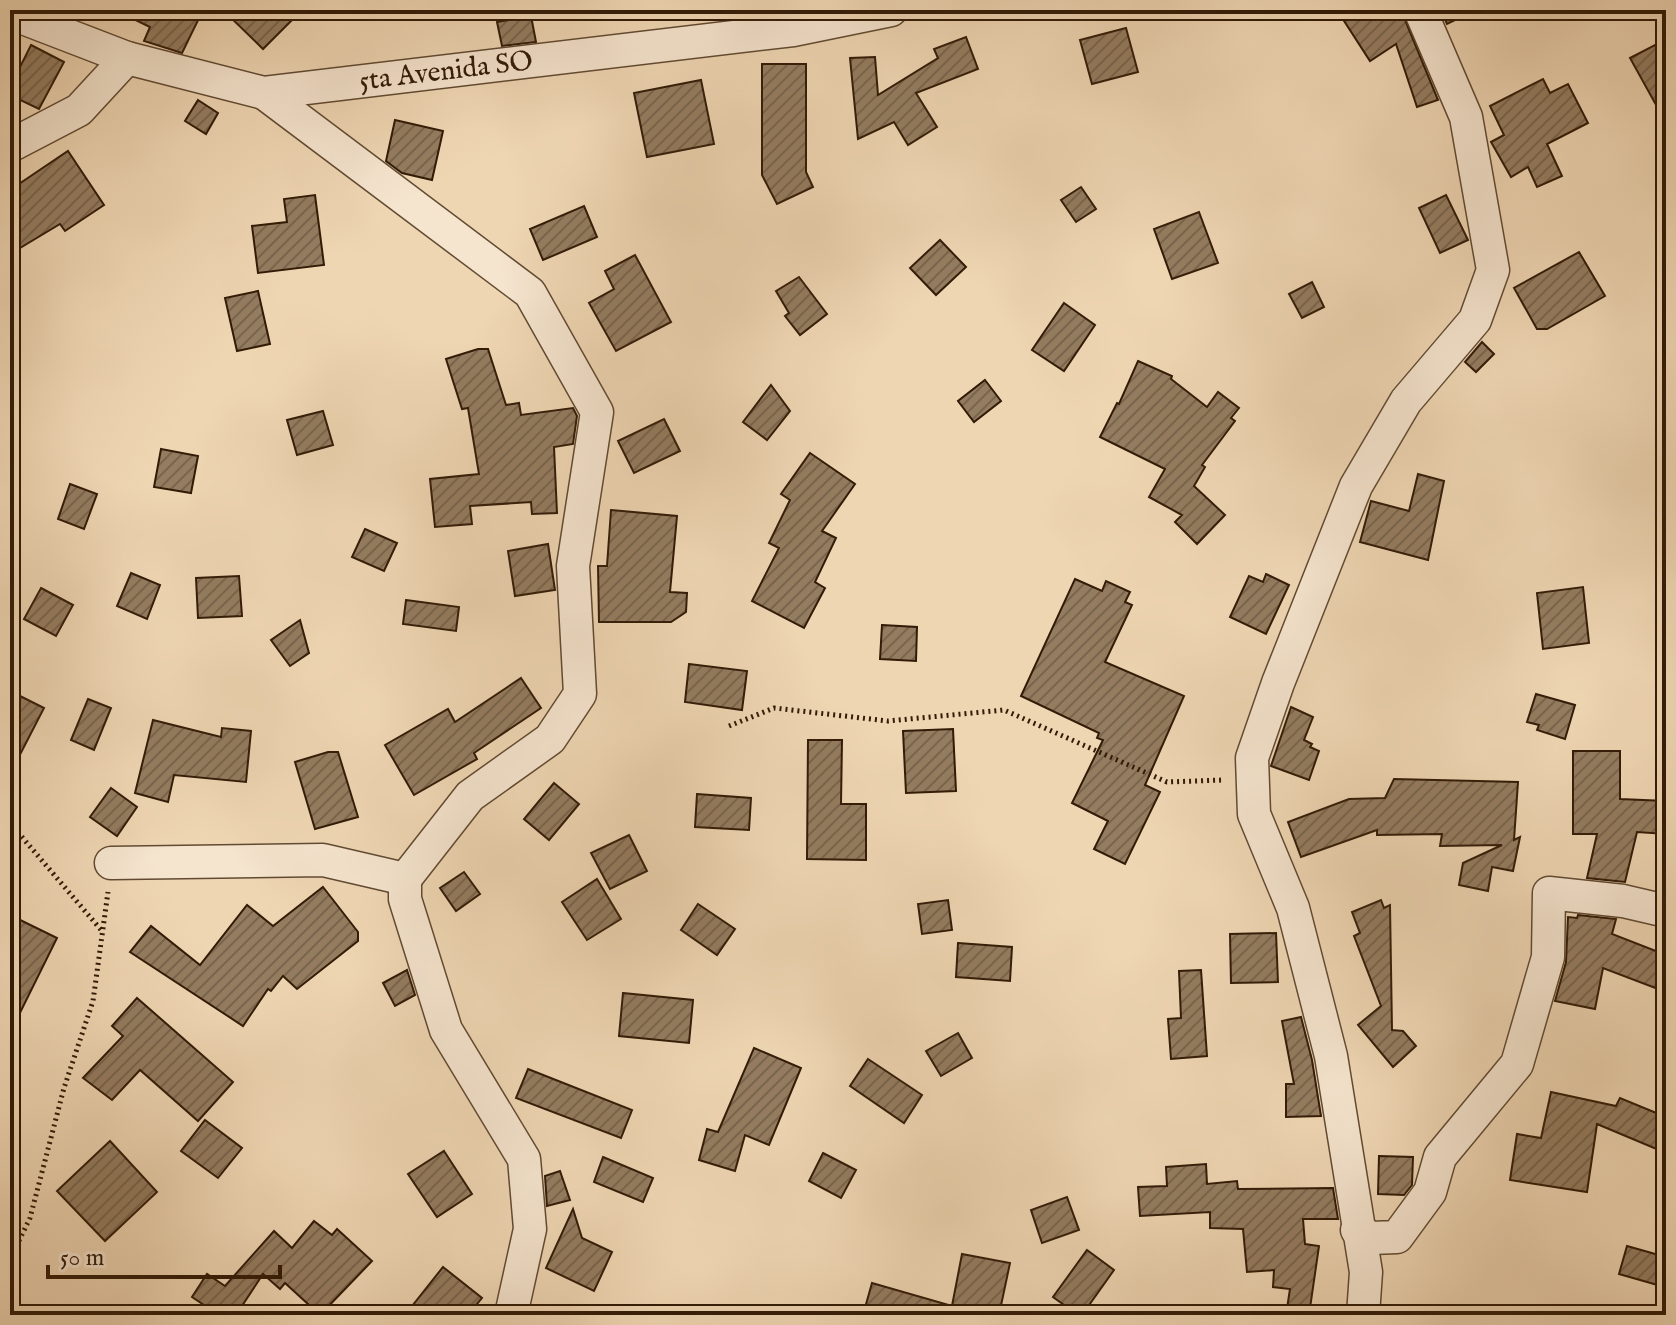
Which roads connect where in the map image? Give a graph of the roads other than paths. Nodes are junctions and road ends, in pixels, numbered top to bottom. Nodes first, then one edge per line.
1 (891, 10) edge
2 (1420, 10) edge
3 (10, 13) edge
4 (127, 58) junction
5 (264, 93) junction
6 (10, 146) edge
7 (111, 863) road end
8 (405, 879) junction
9 (1666, 911) edge
10 (1357, 1230) junction
11 (511, 1315) edge
12 (1363, 1315) edge

1 - 5 street, 5ta Avenida SO
2 - 10 street
3 - 4 street, 5ta Avenida SO
4 - 5 street, 5ta Avenida SO
4 - 6 street
5 - 8 street
7 - 8 street
8 - 11 street
9 - 10 street
10 - 12 street

